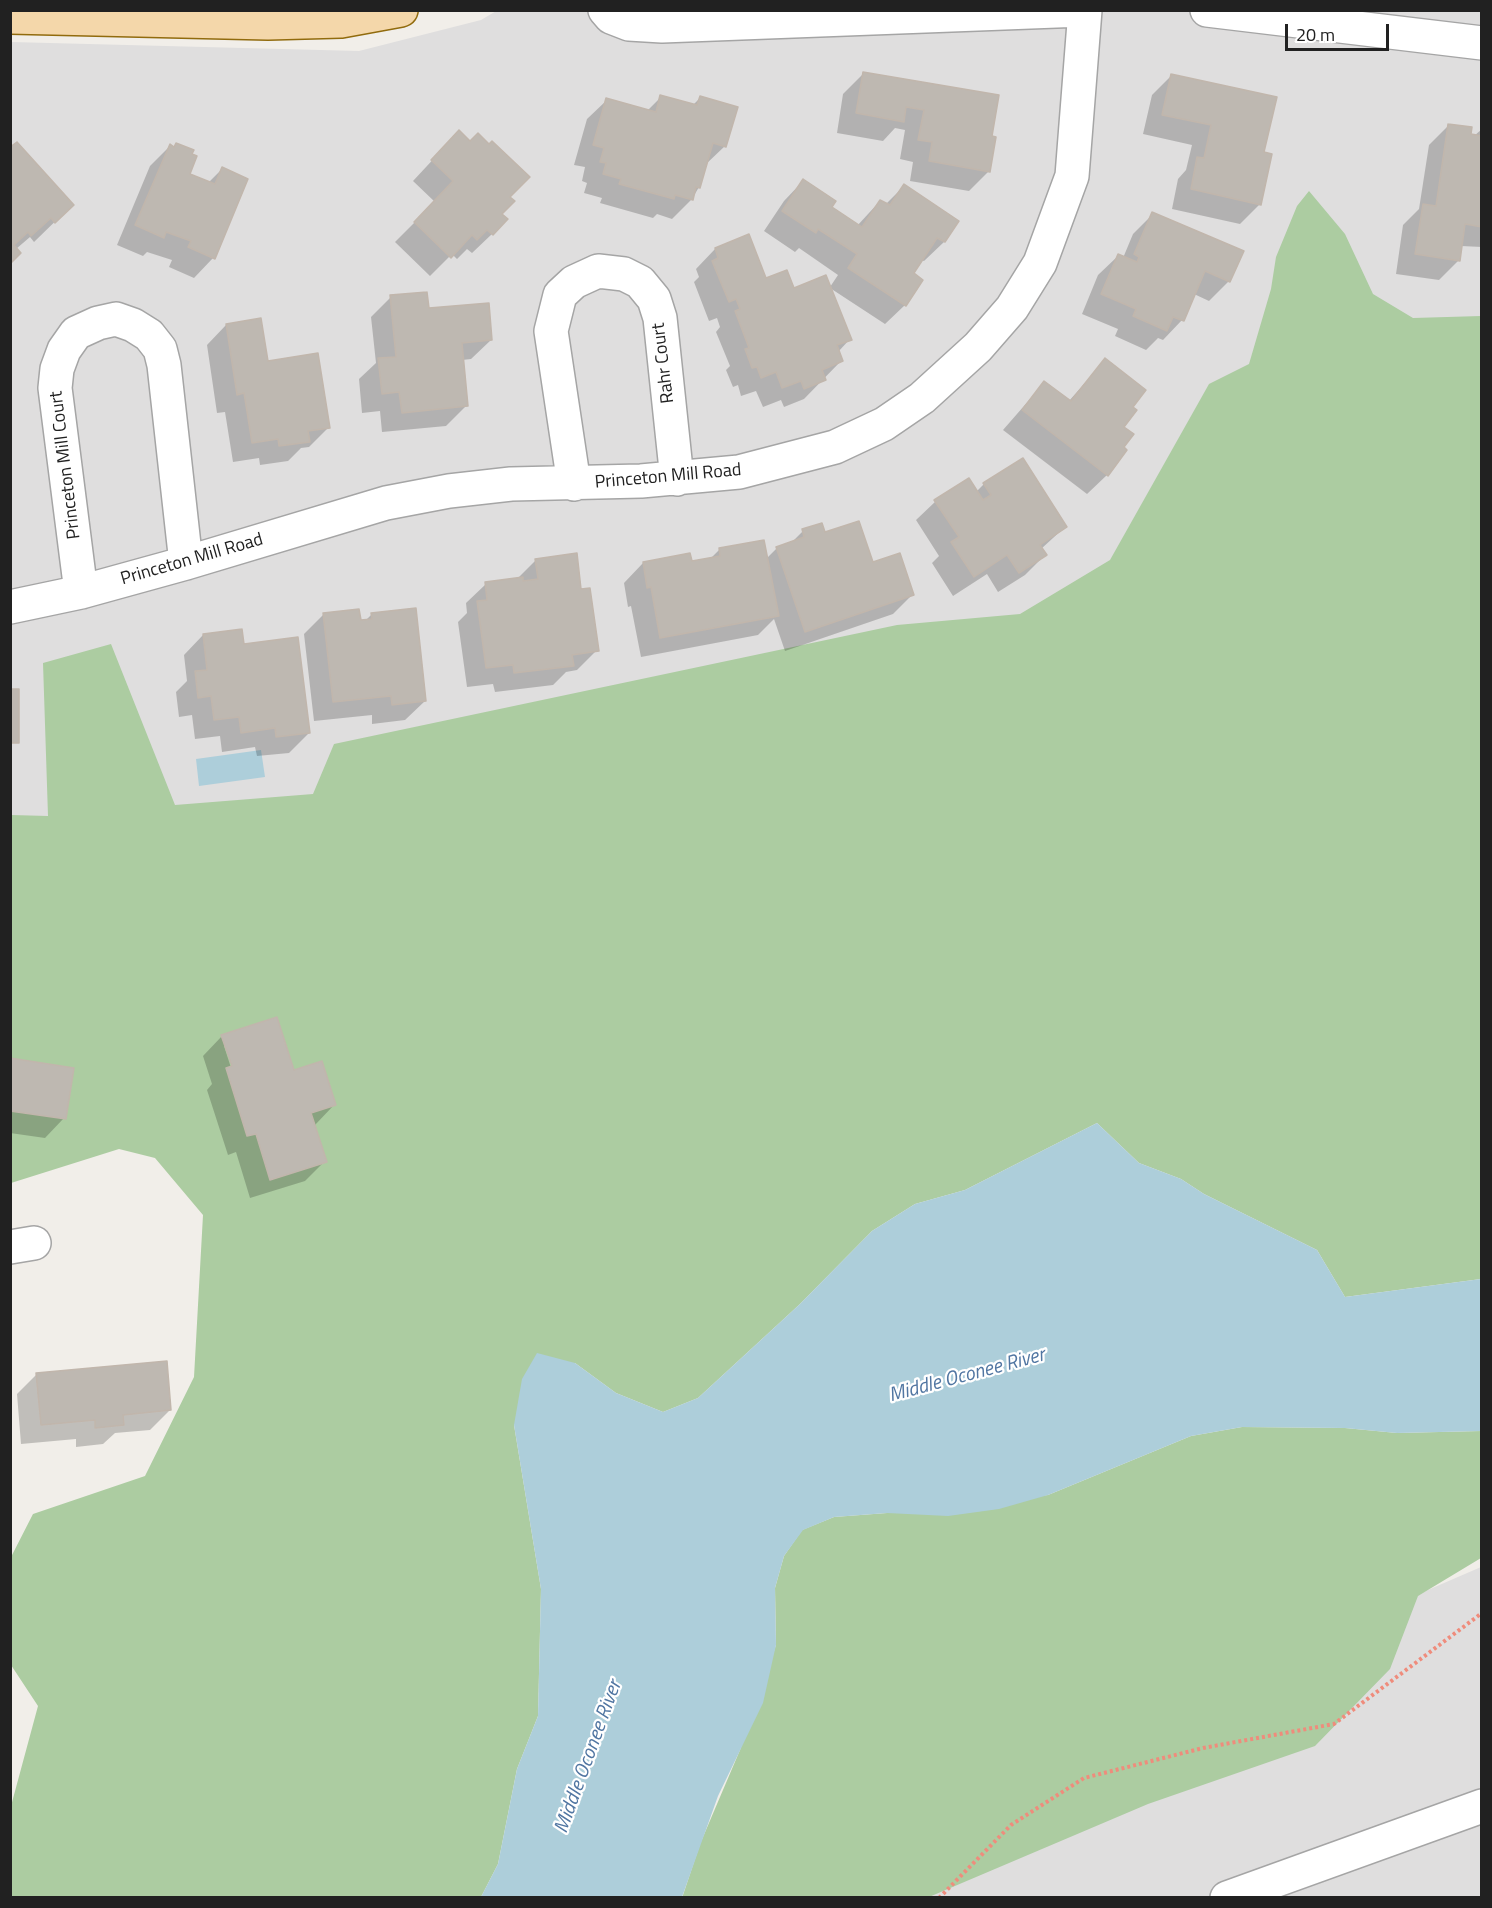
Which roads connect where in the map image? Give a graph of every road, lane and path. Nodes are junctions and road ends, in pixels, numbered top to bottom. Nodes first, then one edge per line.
1 (401, 10) edge
2 (605, 10) edge
3 (1084, 10) edge
4 (1207, 10) edge
5 (10, 17) edge
6 (1395, 22) edge
7 (1482, 43) edge
8 (677, 479) junction
9 (574, 484) junction
10 (186, 563) junction
11 (81, 592) junction
12 (10, 607) edge
13 (1482, 1613) edge
14 (1482, 1806) edge
15 (939, 1898) edge
16 (1227, 1898) edge

1 - 5 main road
2 - 3 street
3 - 8 street, Princeton Mill Road
4 - 6 street
6 - 7 street
8 - 9 street, Princeton Mill Road
8 - 9 street, Rahr Court
9 - 10 street, Princeton Mill Road
10 - 11 street, Princeton Mill Road
10 - 11 street, Princeton Mill Court
11 - 12 street, Princeton Mill Road
13 - 15 path
14 - 16 street

